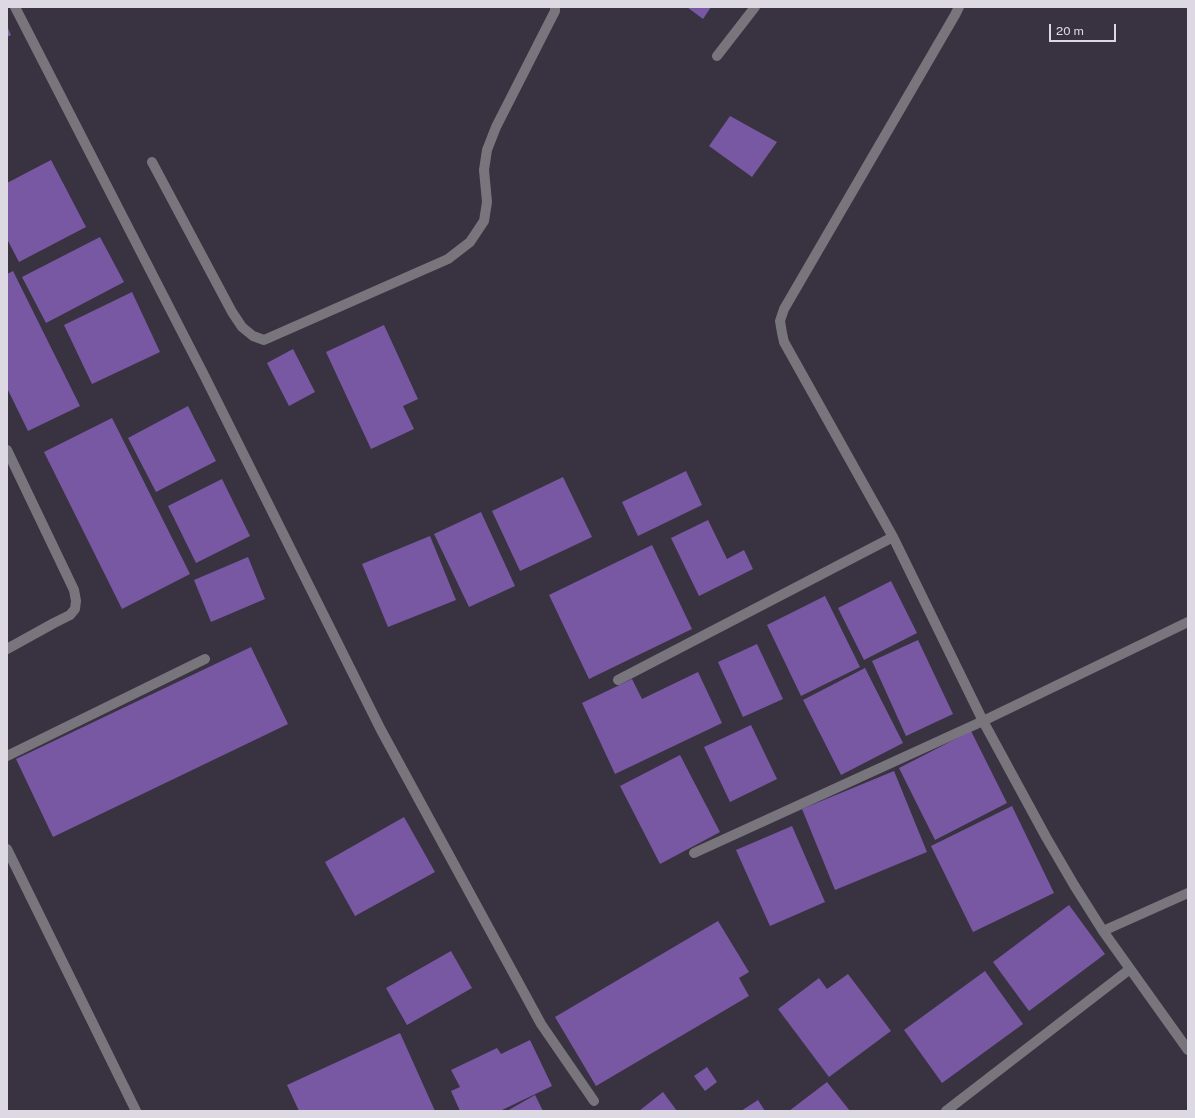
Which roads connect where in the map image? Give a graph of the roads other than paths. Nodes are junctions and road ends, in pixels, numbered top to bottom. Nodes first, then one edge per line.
1 (15, 7) edge
2 (555, 7) edge
3 (755, 7) edge
4 (958, 7) edge
5 (717, 56) dead end
6 (152, 162) dead end
7 (7, 450) edge
8 (893, 537) junction
9 (1188, 622) edge
10 (7, 649) edge
11 (205, 659) dead end
12 (618, 680) dead end
13 (983, 721) junction
14 (7, 756) edge
15 (7, 849) edge
16 (694, 853) dead end
17 (1188, 893) edge
18 (1103, 931) junction
19 (1130, 969) junction
20 (1188, 1050) edge
21 (594, 1101) dead end
22 (136, 1111) edge
23 (946, 1111) edge

1 - 21 street
2 - 6 street
3 - 5 street
4 - 8 street
7 - 10 street
8 - 12 street
8 - 13 street
9 - 13 street
11 - 14 street
13 - 16 street
13 - 18 street
15 - 22 street
17 - 18 street
18 - 19 street
19 - 20 street
19 - 23 street

